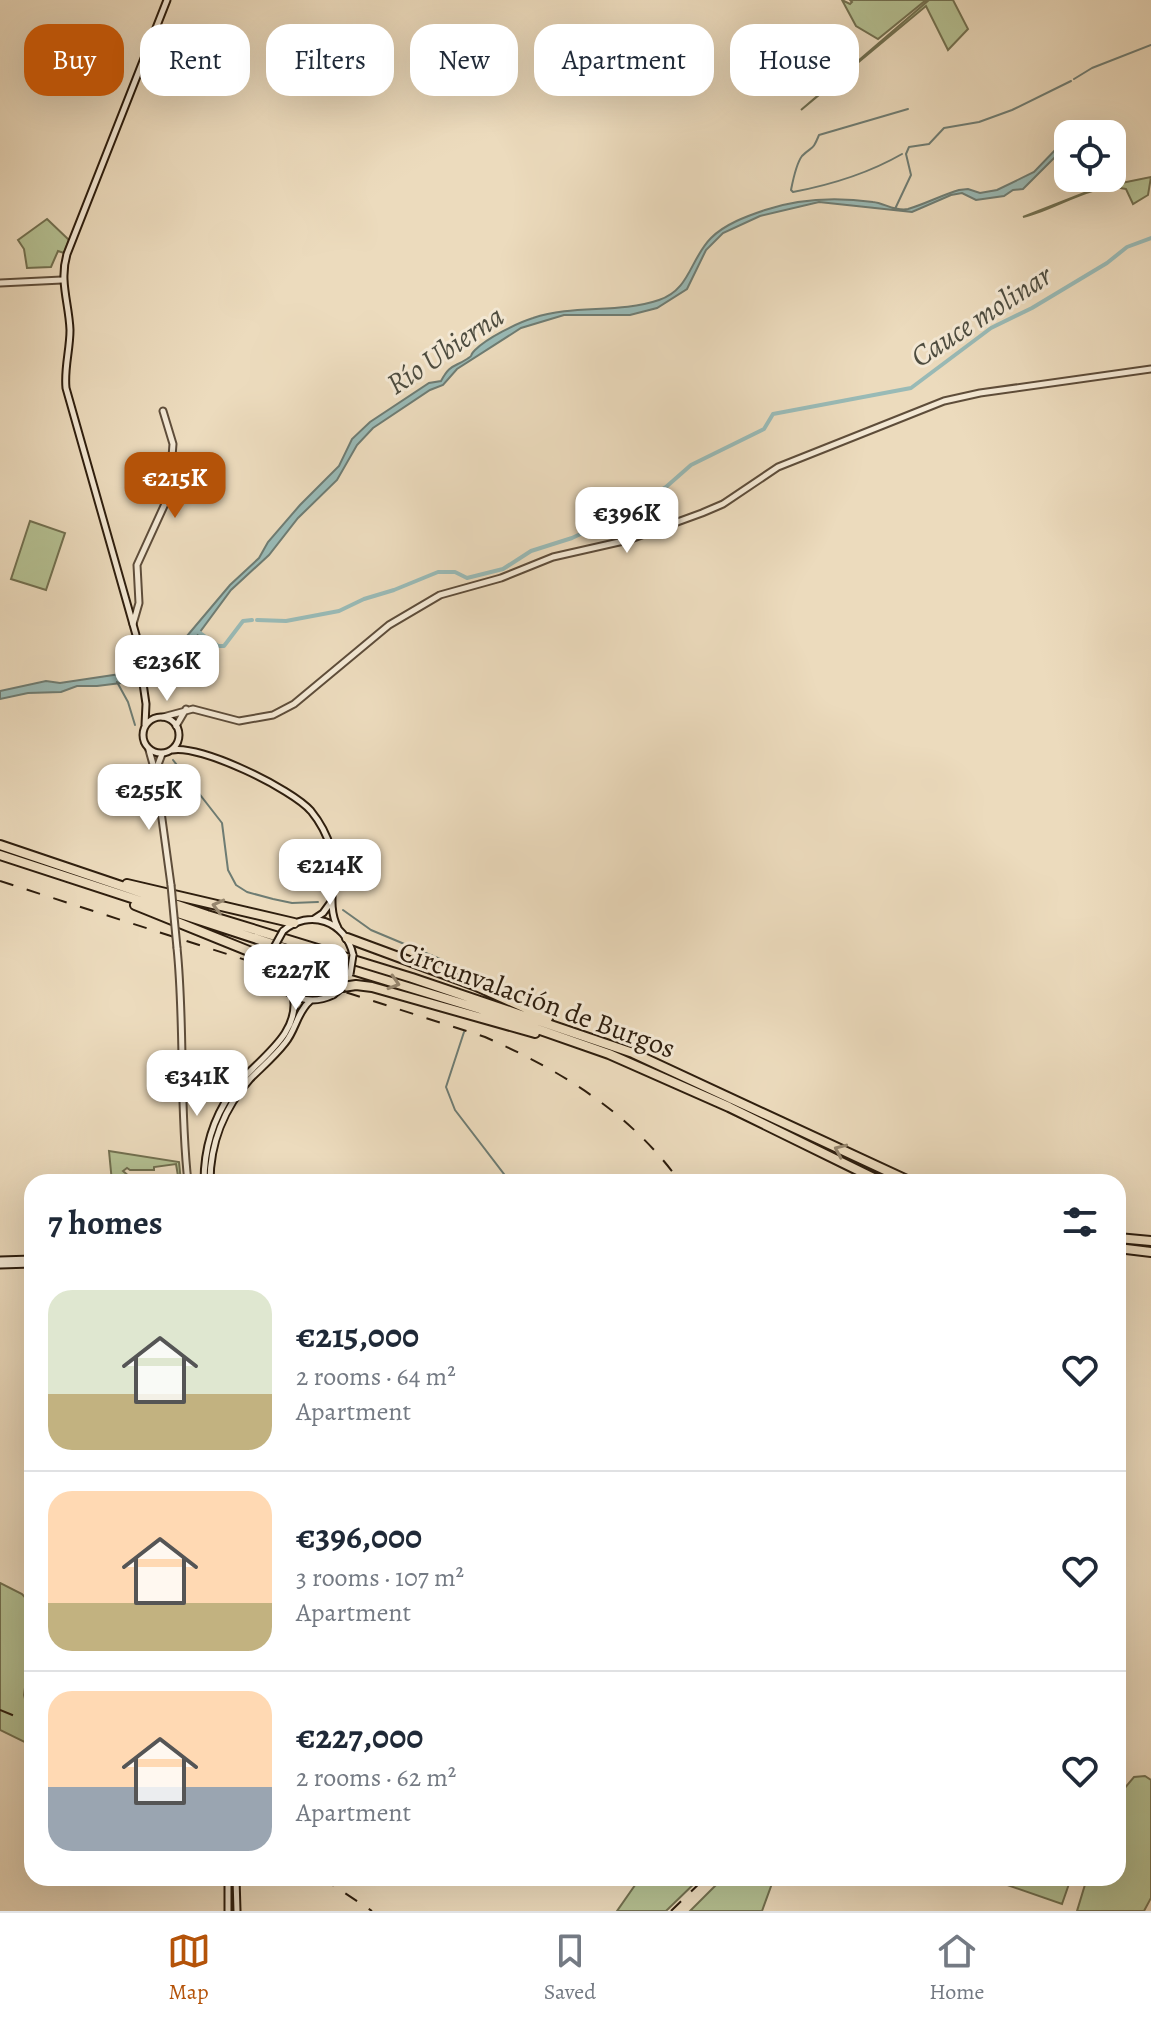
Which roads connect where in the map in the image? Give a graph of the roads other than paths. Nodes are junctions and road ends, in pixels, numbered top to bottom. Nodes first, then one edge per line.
1 (167, 0) edge
2 (62, 280) junction
3 (0, 283) edge
4 (1151, 369) edge
5 (163, 411) dead end
6 (133, 625) junction
7 (146, 704) junction
8 (186, 709) junction
9 (161, 717) junction
10 (145, 725) junction
11 (176, 726) junction
12 (179, 735) junction
13 (149, 750) junction
14 (172, 750) junction
15 (196, 750) junction
16 (162, 754) junction
17 (156, 775) junction
18 (0, 845) edge
19 (0, 855) edge
20 (63, 872) junction
21 (333, 898) junction
22 (314, 919) junction
23 (294, 923) junction
24 (338, 928) junction
25 (347, 938) junction
26 (271, 958) junction
27 (343, 987) junction
28 (293, 995) junction
29 (310, 1001) junction
30 (633, 1053) junction
31 (609, 1054) junction
32 (187, 1174) edge
33 (205, 1174) edge
34 (211, 1174) edge
35 (866, 1174) edge
36 (894, 1174) edge
37 (1126, 1239) edge
38 (1151, 1241) edge
39 (1126, 1249) edge
40 (1151, 1252) edge
41 (24, 1262) edge
42 (0, 1263) edge
43 (228, 1886) edge
44 (236, 1886) edge
45 (228, 1911) edge
46 (237, 1911) edge

1 - 2 main road
2 - 3 main road
2 - 6 main road
4 - 8 main road
5 - 6 main road
6 - 7 main road
7 - 9 main road
7 - 10 main road
8 - 9 main road
8 - 11 main road
9 - 10 main road
9 - 11 main road
10 - 13 main road
11 - 12 main road
12 - 14 main road
12 - 15 main road
13 - 16 main road
13 - 17 main road
14 - 15 main road
14 - 16 main road
15 - 21 main road
16 - 17 main road
17 - 32 main road, bridge
18 - 20 highway, Circunvalación de Burgos
19 - 20 highway, Circunvalación de Burgos
23 -> 20 highway
20 - 26 highway
20 - 30 highway, Circunvalación de Burgos
20 -> 31 highway, Circunvalación de Burgos
21 - 22 main road
21 - 24 main road
22 - 23 main road
22 - 24 main road
23 - 26 main road, bridge
24 - 25 main road
25 - 27 main road, bridge
25 - 30 highway
26 - 28 main road, bridge
27 - 29 main road, bridge
27 - 31 highway
28 - 29 main road
28 - 33 main road
29 - 34 main road
36 -> 30 highway, Circunvalación de Burgos
31 - 35 highway, Circunvalación de Burgos
37 - 38 highway
39 - 40 highway
41 - 42 main road
43 - 45 main road
44 - 46 main road

